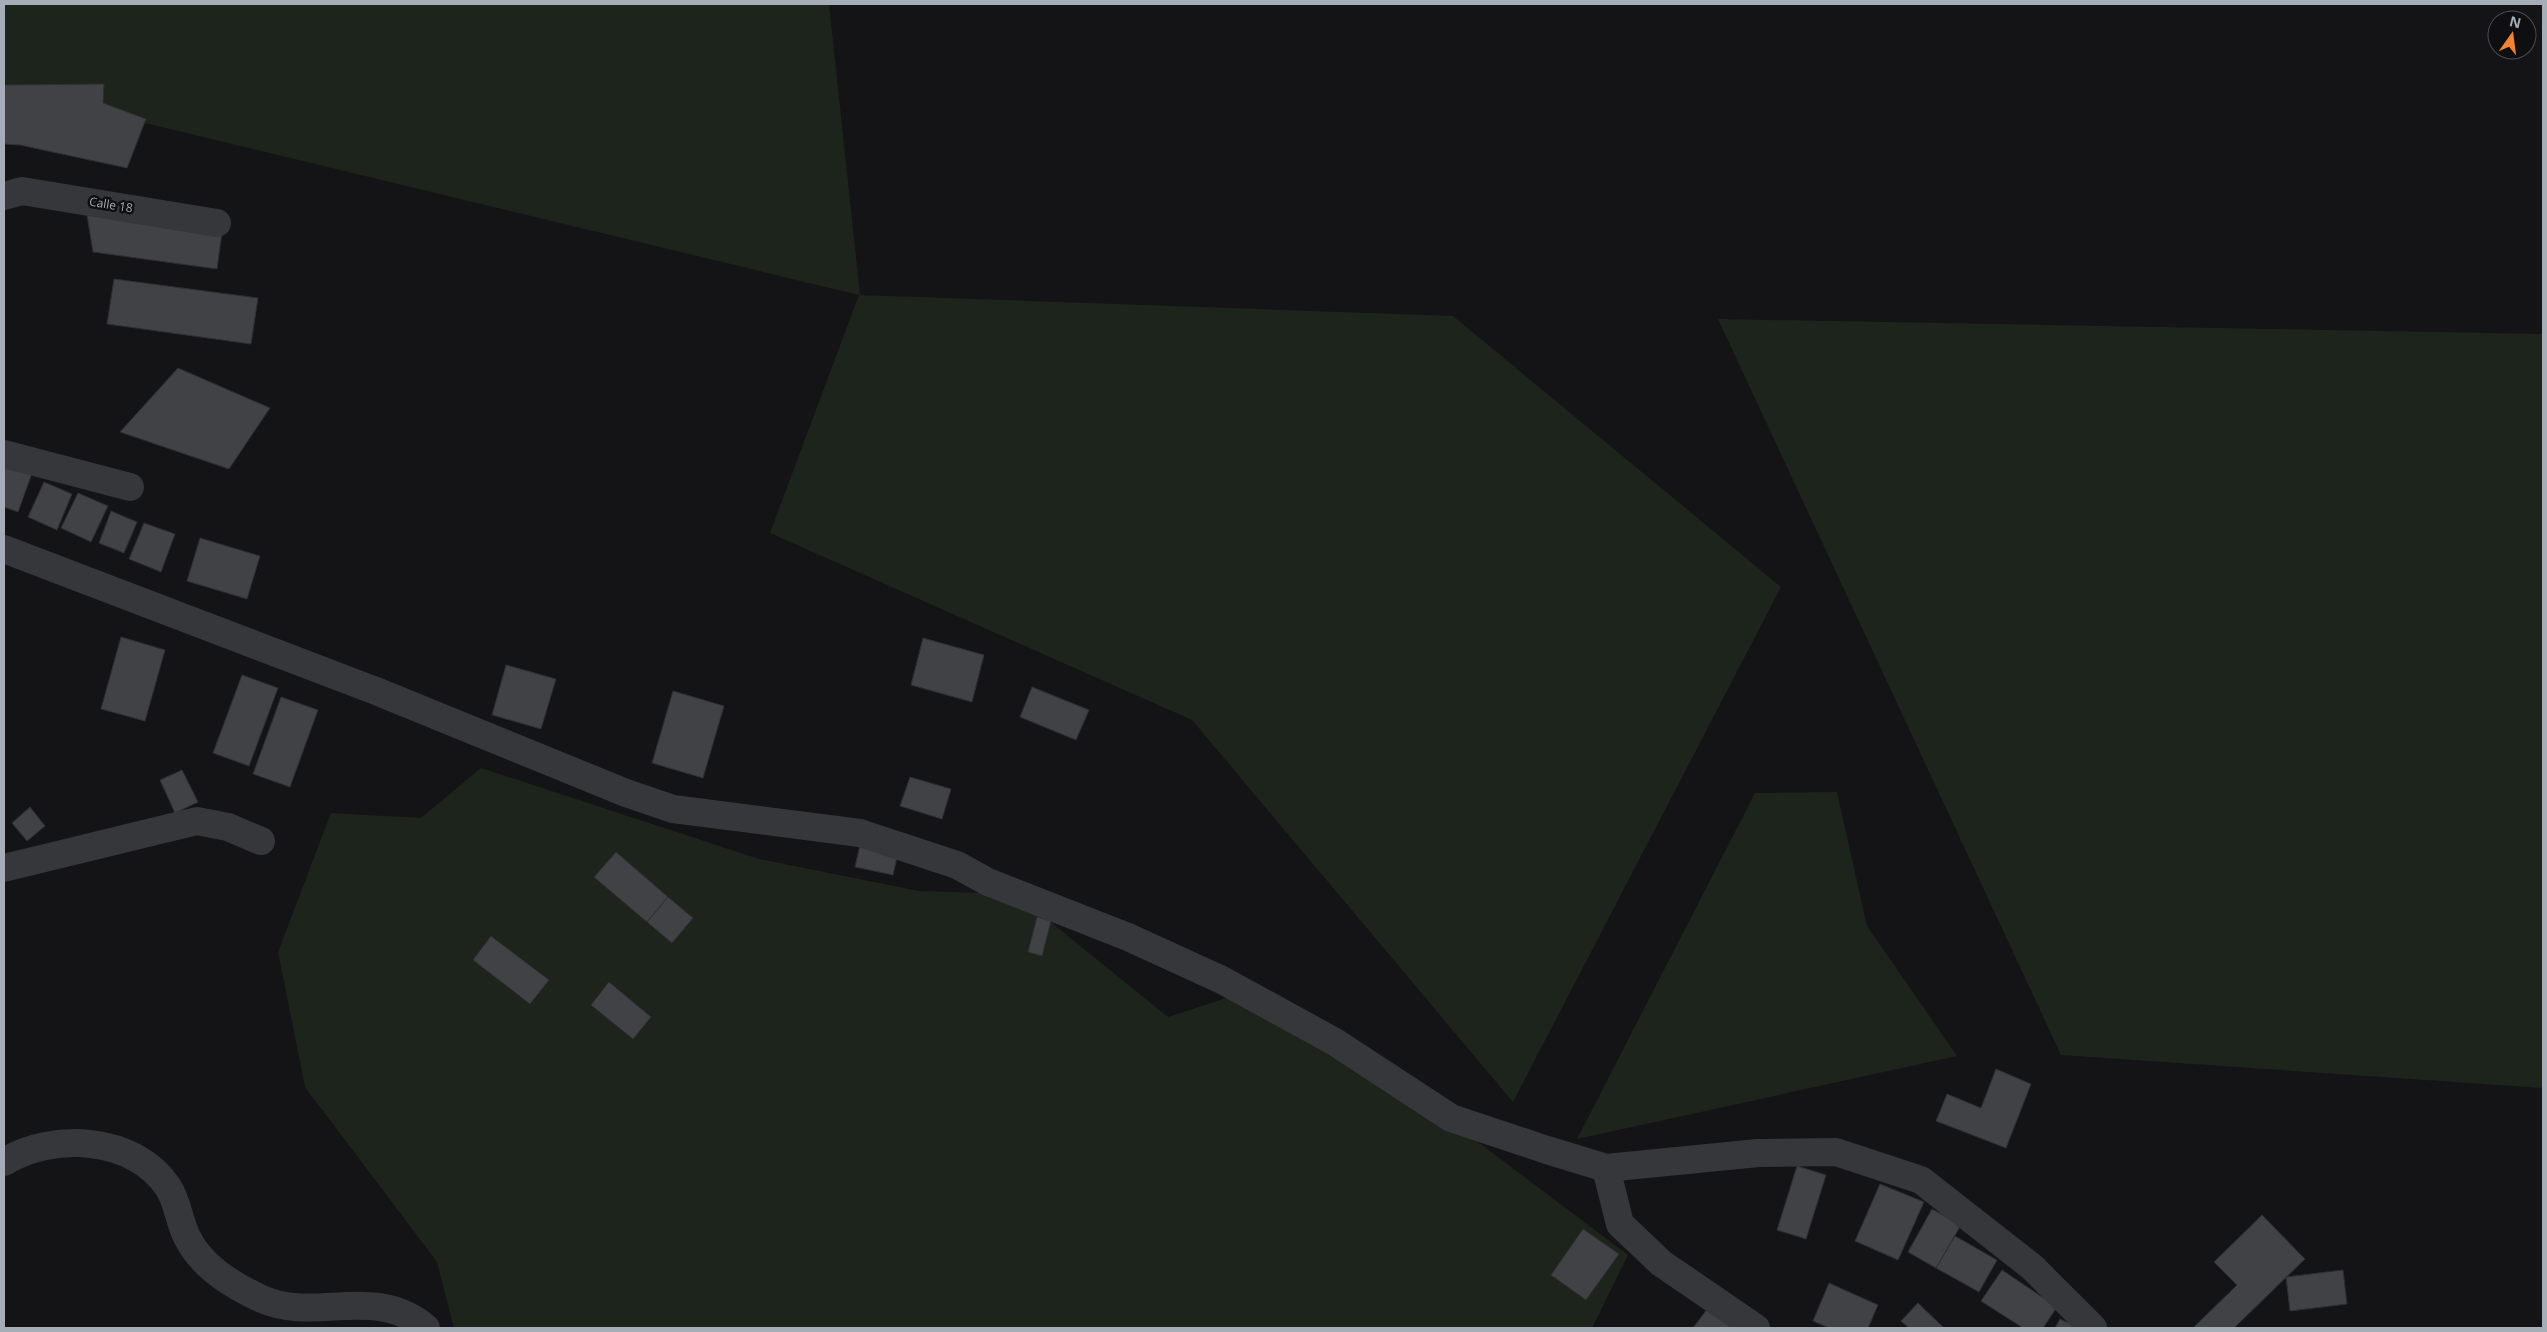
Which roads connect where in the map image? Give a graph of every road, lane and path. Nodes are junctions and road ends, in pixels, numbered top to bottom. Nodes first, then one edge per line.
1 (4, 195) edge
2 (217, 223) dead end
3 (4, 454) edge
4 (130, 487) dead end
5 (4, 549) edge
6 (261, 841) dead end
7 (4, 868) edge
8 (4, 1162) edge
9 (1606, 1168) junction
10 (426, 1328) edge
11 (1756, 1328) edge
12 (2093, 1328) edge

1 - 2 street, Calle 18
3 - 4 street
5 - 9 street
6 - 7 street
8 - 10 street
9 - 11 street
9 - 12 street

